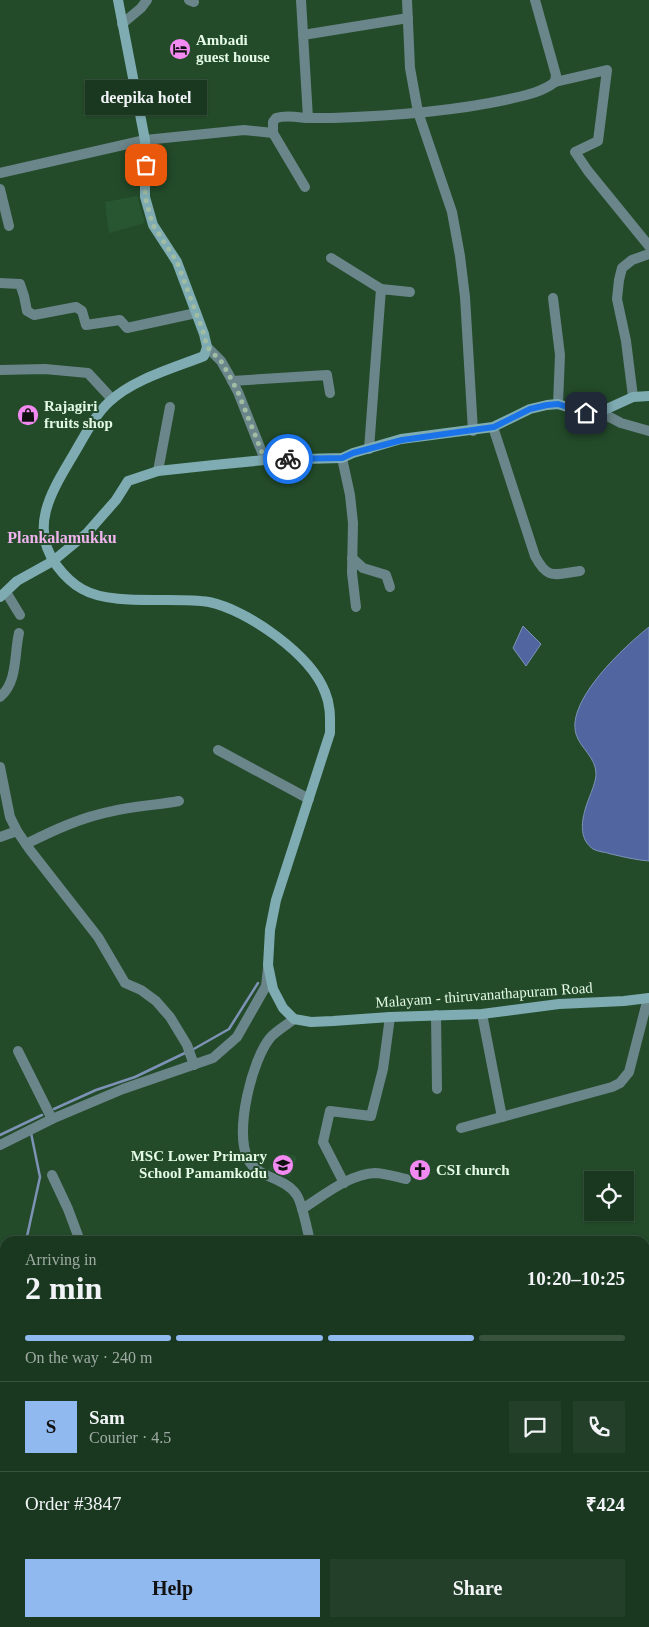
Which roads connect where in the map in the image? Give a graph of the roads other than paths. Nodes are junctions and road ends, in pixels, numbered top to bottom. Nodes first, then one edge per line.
1 (118, 0) edge
2 (147, 0) edge
3 (301, 0) edge
4 (408, 0) edge
5 (535, 0) edge
6 (408, 18) junction
7 (122, 24) junction
8 (304, 35) junction
9 (555, 82) junction
10 (418, 112) junction
11 (308, 118) junction
12 (273, 133) junction
13 (145, 140) junction
14 (0, 173) edge
15 (305, 188) dead end
16 (0, 189) edge
17 (8, 226) dead end
18 (649, 246) edge
19 (649, 254) edge
20 (331, 258) dead end
21 (0, 283) edge
22 (381, 290) junction
23 (410, 292) dead end
24 (553, 298) dead end
25 (196, 313) junction
26 (207, 347) junction
27 (0, 370) edge
28 (232, 381) junction
29 (330, 393) dead end
30 (649, 396) edge
31 (633, 397) junction
32 (112, 400) junction
33 (558, 404) junction
34 (170, 407) dead end
35 (600, 412) junction
36 (494, 427) junction
37 (473, 431) junction
38 (649, 431) edge
39 (369, 449) junction
40 (342, 458) junction
41 (265, 460) junction
42 (158, 471) junction
43 (352, 558) junction
44 (53, 561) junction
45 (580, 571) dead end
46 (390, 587) dead end
47 (3, 594) edge
48 (356, 608) dead end
49 (20, 615) dead end
50 (18, 633) dead end
51 (0, 697) edge
52 (218, 750) dead end
53 (0, 767) edge
54 (308, 799) junction
55 (179, 800) dead end
56 (18, 831) junction
57 (0, 837) edge
58 (26, 844) junction
59 (268, 965) junction
60 (648, 998) edge
61 (482, 1014) junction
62 (436, 1015) junction
63 (390, 1017) junction
64 (294, 1019) junction
65 (18, 1051) dead end
66 (194, 1065) junction
67 (437, 1089) dead end
68 (502, 1116) junction
69 (52, 1119) junction
70 (461, 1128) dead end
71 (0, 1145) edge
72 (52, 1175) dead end
73 (406, 1179) dead end
74 (344, 1183) junction
75 (302, 1209) junction
76 (78, 1236) edge
77 (309, 1236) edge

1 - 7 main road
2 - 7 street
3 - 8 street
4 - 6 street
5 - 9 street
6 - 8 street
6 - 10 street
7 - 13 main road
8 - 11 street
9 - 10 street
9 - 18 street
10 - 11 street
10 - 37 street
11 - 12 street
12 - 13 street
12 - 15 street
13 - 14 street
13 - 25 main road
16 - 17 street
19 - 31 street
20 - 22 street
21 - 25 street
22 - 23 street
22 - 39 street
24 - 33 street
25 - 26 main road
26 - 28 street
26 - 32 main road
27 - 32 street
28 - 29 street
28 - 41 street
30 - 31 main road
31 - 35 main road
32 - 44 main road
33 - 35 main road
33 - 36 main road
34 - 42 street
35 - 38 street
36 - 37 main road
36 - 45 street
37 - 39 main road
39 - 40 main road
40 - 41 main road
40 - 43 street
41 - 42 main road
42 - 44 main road
43 - 46 street
43 - 48 street
44 - 47 main road
44 - 54 main road
47 - 49 street
50 - 51 street
52 - 54 street
53 - 56 street
54 - 59 main road
55 - 58 street
56 - 57 street
56 - 58 street
58 - 66 street
59 - 64 main road
59 - 66 street
60 - 61 main road, Malayam - thiruvanathapuram Road
60 - 68 street
61 - 62 main road, Malayam - thiruvanathapuram Road
61 - 68 street
62 - 63 main road, Malayam - thiruvanathapuram Road
62 - 67 street
63 - 64 main road, Malayam - thiruvanathapuram Road
63 - 74 street
64 - 75 street
65 - 69 street
66 - 69 street
68 - 70 street
69 - 71 street
72 - 76 street
73 - 74 street
74 - 75 street
75 - 77 street

